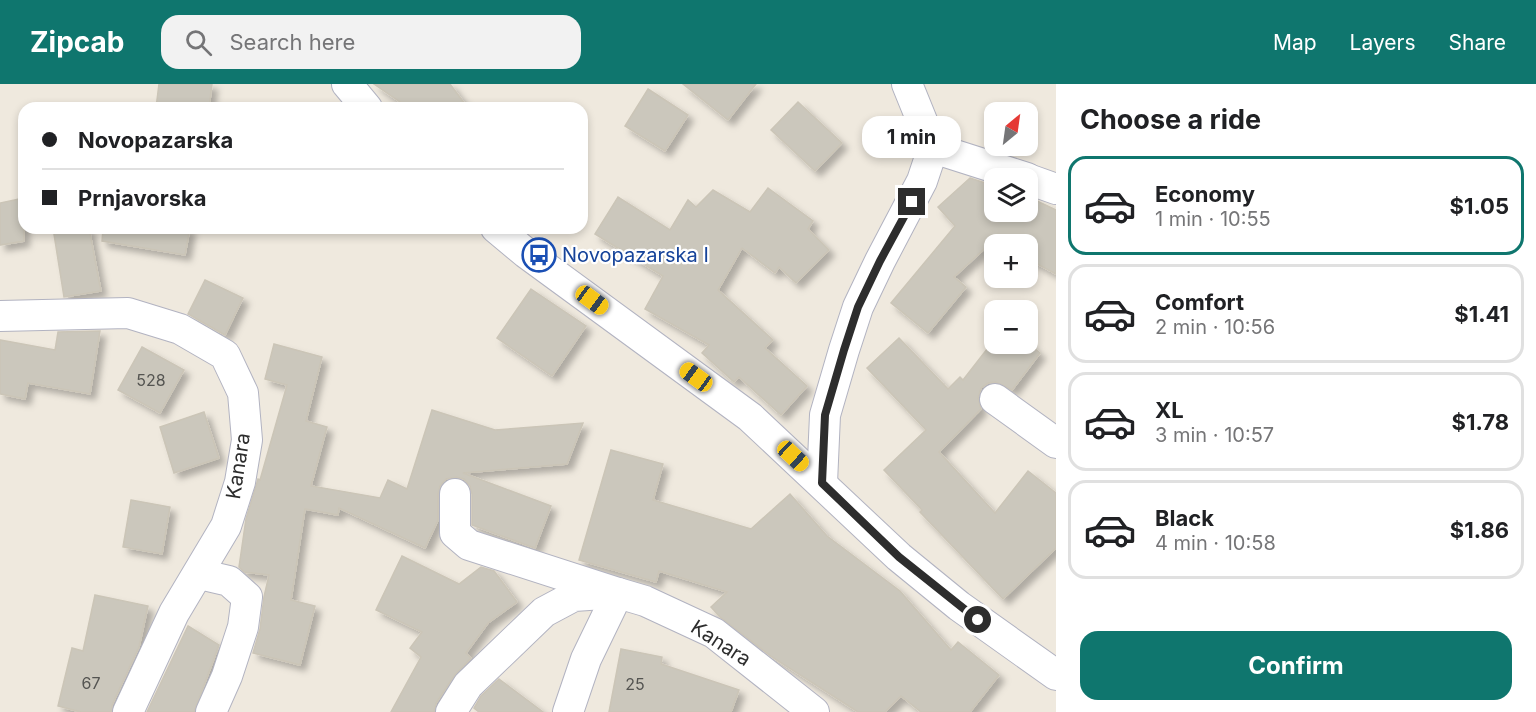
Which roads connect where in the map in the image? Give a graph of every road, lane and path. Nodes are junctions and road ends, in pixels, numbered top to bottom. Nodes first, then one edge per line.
1 (908, 84) edge
2 (933, 148) junction
3 (994, 168) edge
4 (1038, 183) edge
5 (1056, 189) edge
6 (503, 234) edge
7 (0, 316) edge
8 (995, 399) dead end
9 (1056, 443) edge
10 (822, 483) junction
11 (455, 494) dead end
12 (199, 574) junction
13 (618, 593) junction
14 (1056, 675) edge
15 (128, 712) edge
16 (211, 712) edge
17 (451, 712) edge
18 (568, 712) edge
19 (814, 712) edge

1 - 2 street
2 - 3 street
2 - 10 street
4 - 5 street
6 - 10 street
7 - 12 street, Kanara
8 - 9 street
10 - 14 street
11 - 13 street
12 - 15 street, Kanara
12 - 16 street
13 - 17 street, Kanara
13 - 18 street
13 - 19 street, Kanara

